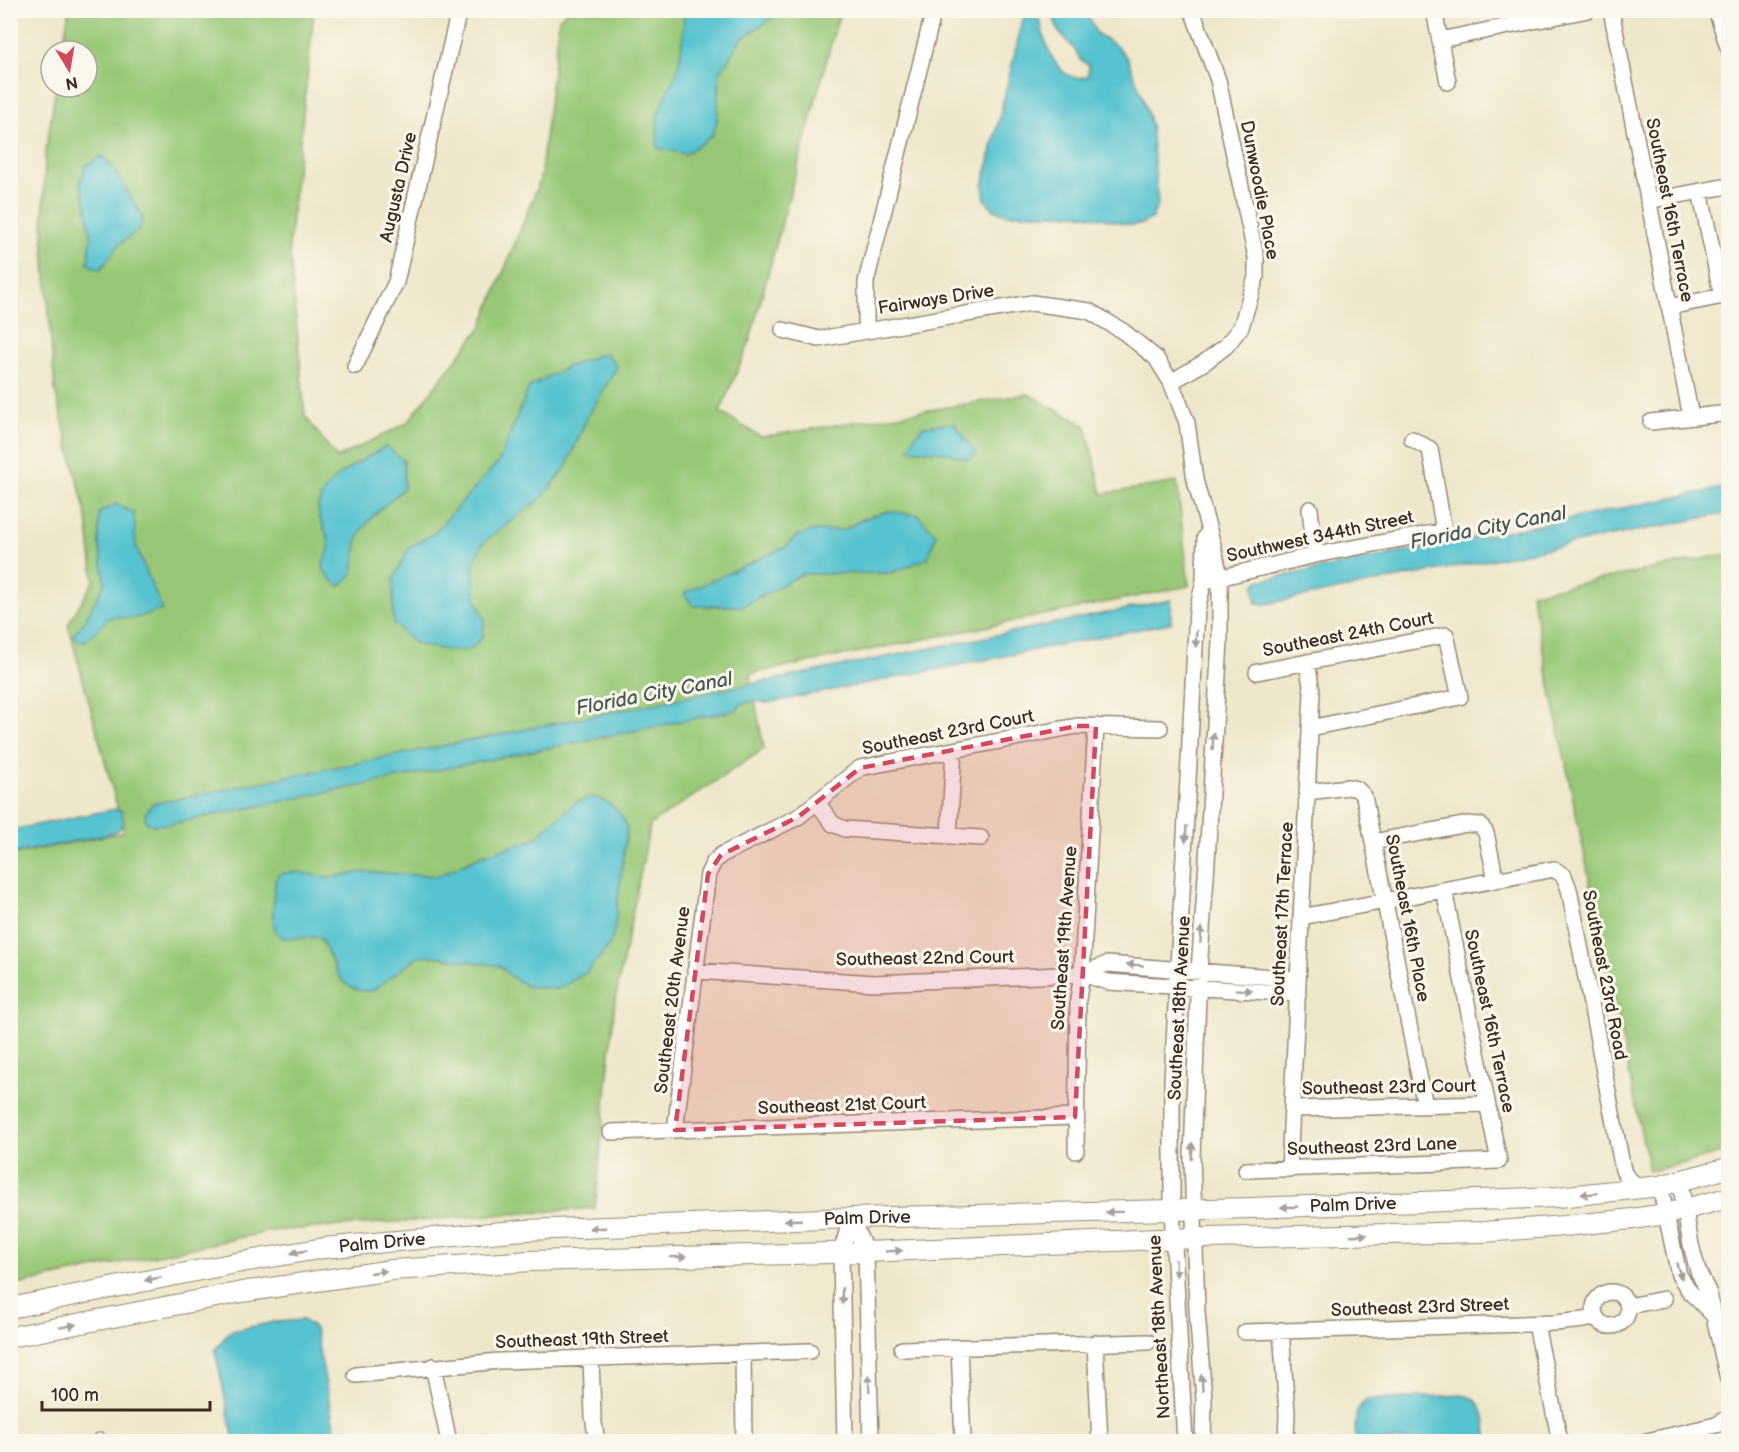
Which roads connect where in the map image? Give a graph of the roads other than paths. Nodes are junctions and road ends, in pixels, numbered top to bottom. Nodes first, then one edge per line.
1 (459, 10) edge
2 (934, 10) edge
3 (1191, 10) edge
4 (1434, 10) edge
5 (1588, 10) edge
6 (1611, 10) edge
7 (1716, 10) edge
8 (1440, 40) junction
9 (1728, 47) edge
10 (1448, 82) dead end
11 (1728, 186) edge
12 (1700, 191) junction
13 (1648, 201) junction
14 (1725, 296) edge
15 (1669, 307) junction
16 (783, 330) dead end
17 (866, 331) junction
18 (355, 366) dead end
19 (1172, 382) junction
20 (1728, 413) edge
21 (1691, 417) junction
22 (1651, 422) dead end
23 (1412, 438) dead end
24 (1310, 509) dead end
25 (1206, 519) junction
26 (1315, 555) junction
27 (1220, 578) junction
28 (1204, 581) junction
29 (1307, 662) junction
30 (1257, 672) dead end
31 (1096, 726) junction
32 (1160, 728) dead end
33 (1310, 728) junction
34 (954, 750) junction
35 (1307, 792) junction
36 (817, 802) junction
37 (949, 836) junction
38 (981, 838) dead end
39 (1373, 843) junction
40 (708, 874) joint
41 (1496, 880) junction
42 (1444, 890) junction
43 (1385, 901) junction
44 (1301, 917) junction
45 (1178, 968) junction
46 (1198, 970) junction
47 (695, 971) junction
48 (1082, 974) junction
49 (1177, 986) junction
50 (1298, 986) junction
51 (1198, 987) junction
52 (1487, 1104) junction
53 (1425, 1106) junction
54 (1292, 1109) junction
55 (1075, 1117) junction
56 (675, 1130) junction
57 (611, 1132) dead end
58 (1076, 1151) dead end
59 (1499, 1161) joint
60 (1728, 1168) edge
61 (1289, 1169) junction
62 (1246, 1170) dead end
63 (1623, 1170) junction
64 (1680, 1181) junction
65 (1660, 1186) junction
66 (1640, 1189) junction
67 (1615, 1191) junction
68 (1728, 1198) edge
69 (1192, 1209) junction
70 (1685, 1209) junction
71 (1172, 1210) junction
72 (1666, 1214) junction
73 (851, 1218) junction
74 (1184, 1238) junction
75 (866, 1252) junction
76 (841, 1253) junction
77 (1664, 1299) dead end
78 (1628, 1306) junction
79 (10, 1308) edge
80 (1714, 1316) junction
81 (1596, 1317) junction
82 (1536, 1324) junction
83 (1281, 1330) junction
84 (1245, 1332) dead end
85 (10, 1337) edge
86 (1148, 1342) dead end
87 (1095, 1343) junction
88 (959, 1347) junction
89 (902, 1348) dead end
90 (810, 1351) dead end
91 (742, 1353) junction
92 (591, 1358) junction
93 (433, 1366) junction
94 (356, 1375) dead end
95 (1728, 1379) edge
96 (1728, 1418) edge
97 (449, 1442) edge
98 (597, 1442) edge
99 (744, 1442) edge
100 (845, 1442) edge
101 (871, 1442) edge
102 (963, 1442) edge
103 (1100, 1442) edge
104 (1185, 1442) edge
105 (1203, 1442) edge
106 (1286, 1442) edge
107 (1560, 1442) edge
108 (1643, 1442) edge

1 - 18 street, Augusta Drive
2 - 17 street, Fairways Drive
3 - 19 street, Dunwoodie Place
4 - 8 street
5 - 8 street
6 - 13 street, Southeast 16th Terrace
7 - 9 street
8 - 10 street
11 - 12 street
12 - 13 street
12 - 14 street
13 - 15 street, Southeast 16th Terrace
14 - 15 street
15 - 21 street, Southeast 16th Terrace
16 - 17 street
17 - 19 street, Fairways Drive
19 - 25 street, Fairways Drive
20 - 21 street
21 - 22 street
23 - 26 street, Southwest 344th Street
24 - 26 street
25 - 27 street, Fairways Drive
25 - 28 street, Fairways Drive
26 - 27 street, Southwest 344th Street
27 - 28 street, Southwest 344th Street
46 -> 27 street, Southeast 18th Avenue
28 -> 45 street, Southeast 18th Avenue
29 - 30 street, Southeast 24th Court
29 - 33 street, Southeast 17th Terrace
29 - 33 street, Southeast 24th Court
31 - 32 street, Southeast 23rd Court
31 - 34 street, Southeast 23rd Court
31 - 48 street, Southeast 19th Avenue
33 - 35 street, Southeast 17th Terrace
34 - 36 street, Southeast 23rd Court
34 - 37 street
35 - 39 street, Southeast 16th Place
35 - 44 street, Southeast 17th Terrace
36 - 37 street
36 - 40 street, Southeast 23rd Court
37 - 38 street
39 - 41 street
39 - 43 street, Southeast 16th Place
40 - 47 street, Southeast 20th Avenue
41 - 42 street, Southeast 23rd Road
41 - 63 street, Southeast 23rd Road
42 - 43 street, Southeast 23rd Road
42 - 52 street, Southeast 16th Terrace
43 - 44 street, Southeast 23rd Road
43 - 53 street, Southeast 16th Place
44 - 50 street, Southeast 17th Terrace
45 - 46 street, Southeast 22nd Court
45 -> 48 street, Southeast 22nd Court
45 - 49 street, Southeast 18th Avenue
46 - 50 street, Southeast 22nd Court
46 - 51 street, Southeast 18th Avenue
47 - 48 street, Southeast 22nd Court
47 - 56 street, Southeast 20th Avenue
48 - 49 street, Southeast 22nd Court
48 - 55 street, Southeast 19th Avenue
49 - 51 street, Southeast 22nd Court
49 - 71 street, Southeast 18th Avenue
51 -> 50 street, Southeast 22nd Court
50 - 54 street, Southeast 17th Terrace
69 -> 51 street, Southeast 18th Avenue
52 - 53 street, Southeast 23rd Court
52 - 59 street, Southeast 16th Terrace
53 - 54 street, Southeast 23rd Court
54 - 61 street, Southeast 17th Terrace
55 - 56 street, Southeast 21st Court
55 - 58 street, Southeast 19th Avenue
56 - 57 street, Southeast 21st Court
59 - 61 street, Southeast 23rd Lane
60 - 64 main road, Palm Drive
61 - 62 street, Southeast 23rd Lane
63 - 66 street
63 - 67 street
64 - 65 main road, Palm Drive
64 - 70 street
65 - 66 main road, Palm Drive
65 - 72 street
66 - 67 main road, Palm Drive
67 -> 69 main road, Palm Drive
68 - 70 main road, Palm Drive
69 - 71 main road, Palm Drive
69 - 74 street, Southeast 18th Avenue
70 - 72 main road, Palm Drive
70 - 80 street
71 -> 73 main road, Palm Drive
71 - 74 street, Northeast 18th Avenue
74 -> 72 main road, Palm Drive
72 -> 80 street
73 - 75 street
73 - 76 street
73 -> 79 main road, Palm Drive
75 -> 74 main road, Palm Drive
74 -> 104 street, Northeast 18th Avenue
105 -> 74 street, Southeast 18th Avenue
75 - 76 main road, Palm Drive
101 -> 75 street
85 -> 76 main road, Palm Drive
76 -> 100 street
77 - 78 street
78 - 81 street
78 - 81 street
80 - 95 street
81 - 82 street, Southeast 23rd Street
82 - 83 street, Southeast 23rd Street
82 - 107 street
83 - 84 street, Southeast 23rd Street
83 - 106 street
86 - 87 street
87 - 88 street
87 - 103 street
88 - 89 street
88 - 102 street
90 - 91 street, Southeast 19th Street
91 - 92 street, Southeast 19th Street
91 - 99 street
92 - 93 street, Southeast 19th Street
92 - 98 street
93 - 94 street, Southeast 19th Street
93 - 97 street
96 - 108 street

